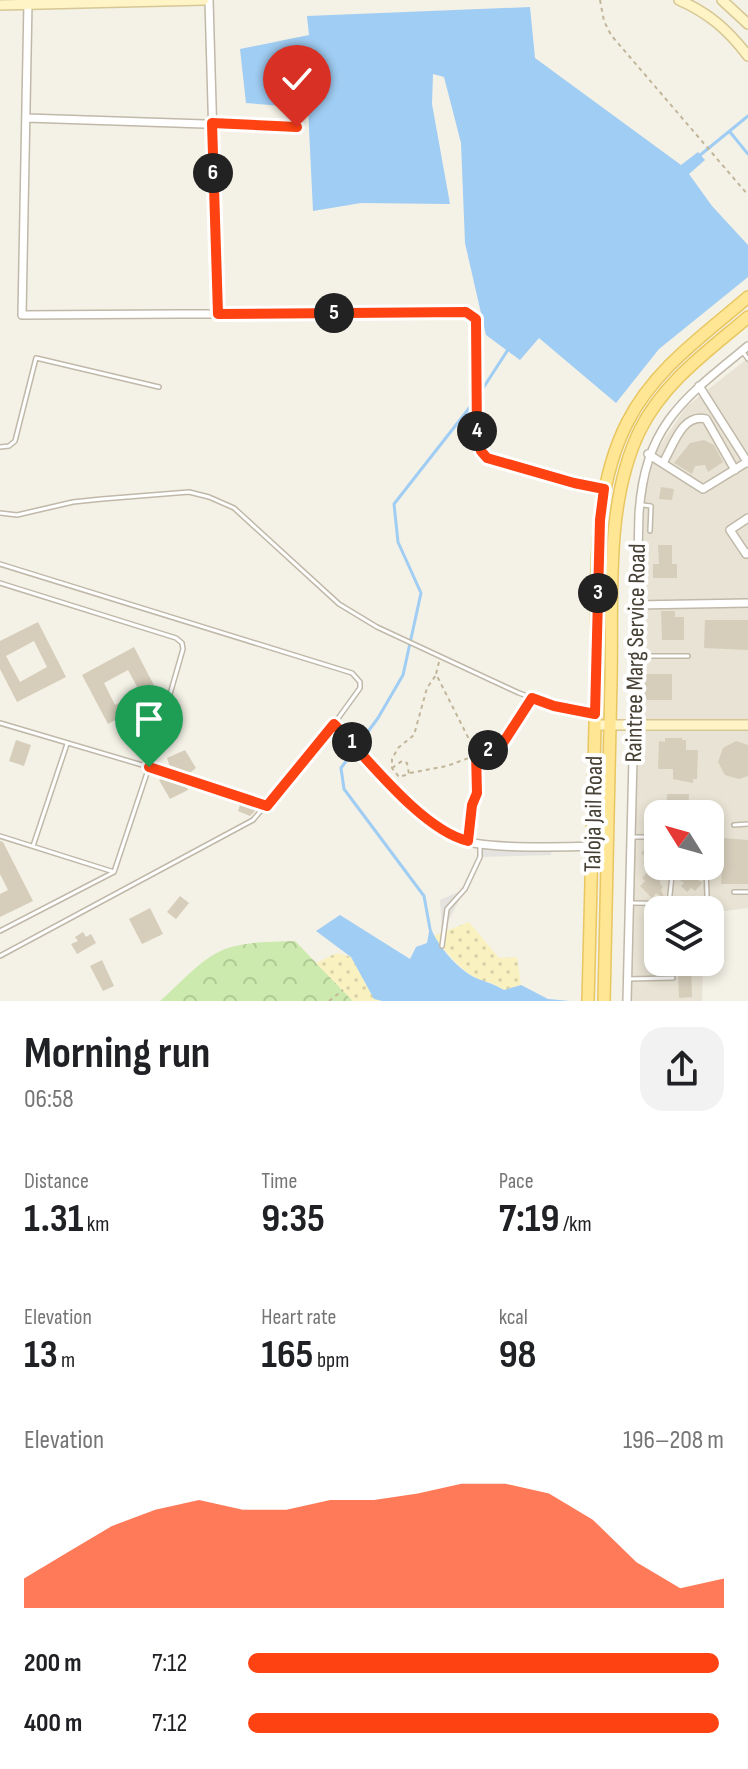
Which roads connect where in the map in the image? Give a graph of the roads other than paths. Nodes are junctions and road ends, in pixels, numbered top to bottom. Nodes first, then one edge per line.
1 (206, 0) edge
2 (679, 0) edge
3 (722, 0) edge
4 (28, 3) edge
5 (0, 5) edge
6 (748, 24) edge
7 (747, 52) edge
8 (27, 118) junction
9 (212, 123) junction
10 (297, 127) dead end
11 (748, 297) edge
12 (218, 314) junction
13 (748, 317) edge
14 (745, 349) edge
15 (748, 359) edge
16 (699, 386) junction
17 (159, 387) dead end
18 (0, 447) edge
19 (648, 454) junction
20 (748, 462) edge
21 (663, 463) junction
22 (735, 470) junction
23 (604, 489) junction
24 (639, 504) junction
25 (0, 513) edge
26 (748, 518) edge
27 (650, 531) dead end
28 (748, 553) edge
29 (0, 564) edge
30 (0, 583) edge
31 (748, 603) edge
32 (636, 605) junction
33 (635, 656) junction
34 (688, 656) dead end
35 (595, 719) junction
36 (0, 723) edge
37 (334, 724) junction
38 (610, 725) junction
39 (634, 725) junction
40 (748, 725) edge
41 (341, 731) joint
42 (67, 744) junction
43 (149, 767) junction
44 (267, 806) junction
45 (748, 824) edge
46 (734, 825) dead end
47 (0, 836) edge
48 (630, 837) junction
49 (644, 837) edge
50 (480, 844) junction
51 (33, 846) junction
52 (592, 846) junction
53 (607, 846) junction
54 (114, 872) junction
55 (734, 892) dead end
56 (748, 892) edge
57 (629, 902) junction
58 (644, 903) edge
59 (0, 931) edge
60 (442, 946) dead end
61 (0, 956) edge
62 (673, 978) dead end
63 (627, 979) junction
64 (588, 1001) edge
65 (604, 1001) edge
66 (627, 1001) edge

1 - 4 street
1 - 9 street
2 - 7 street
3 - 6 street
4 - 5 street
4 - 8 street
8 - 9 street
8 - 12 street
9 - 10 street
9 - 12 street
11 - 23 main road, Taloja Jail Road
12 - 23 street
13 - 38 main road, Taloja Jail Road
14 - 15 lane
14 - 16 street, Raintree Marg Service Road
16 - 19 street, Raintree Marg Service Road
16 - 20 street
17 - 18 lane
19 - 21 street
19 - 24 street, Raintree Marg Service Road
20 - 22 street
21 - 22 street
21 - 22 street
23 - 35 main road, Taloja Jail Road
24 - 27 lane
24 - 32 street, Raintree Marg Service Road
25 - 35 lane
26 - 28 street
29 - 37 lane
30 - 43 lane
31 - 32 street
32 - 33 street, Raintree Marg Service Road
33 - 34 lane
33 - 39 street, Raintree Marg Service Road
35 - 38 street
35 - 52 main road, Taloja Jail Road
36 - 42 lane
37 - 41 lane
37 - 44 lane
38 - 39 street
38 - 53 main road, Taloja Jail Road
39 - 40 street
39 - 48 street, Raintree Marg Service Road
41 - 50 street
42 - 43 lane
42 - 51 lane
43 - 44 lane
43 - 54 lane
44 - 61 lane
45 - 46 lane
47 - 51 lane
48 - 49 lane
48 - 57 street, Raintree Marg Service Road
50 - 52 street
50 - 60 lane
51 - 54 lane
52 - 53 street
52 - 64 main road, Taloja Jail Road
53 - 65 main road, Taloja Jail Road
54 - 59 lane
55 - 56 lane
57 - 58 lane
57 - 63 street, Raintree Marg Service Road
62 - 63 lane
63 - 66 street, Raintree Marg Service Road

